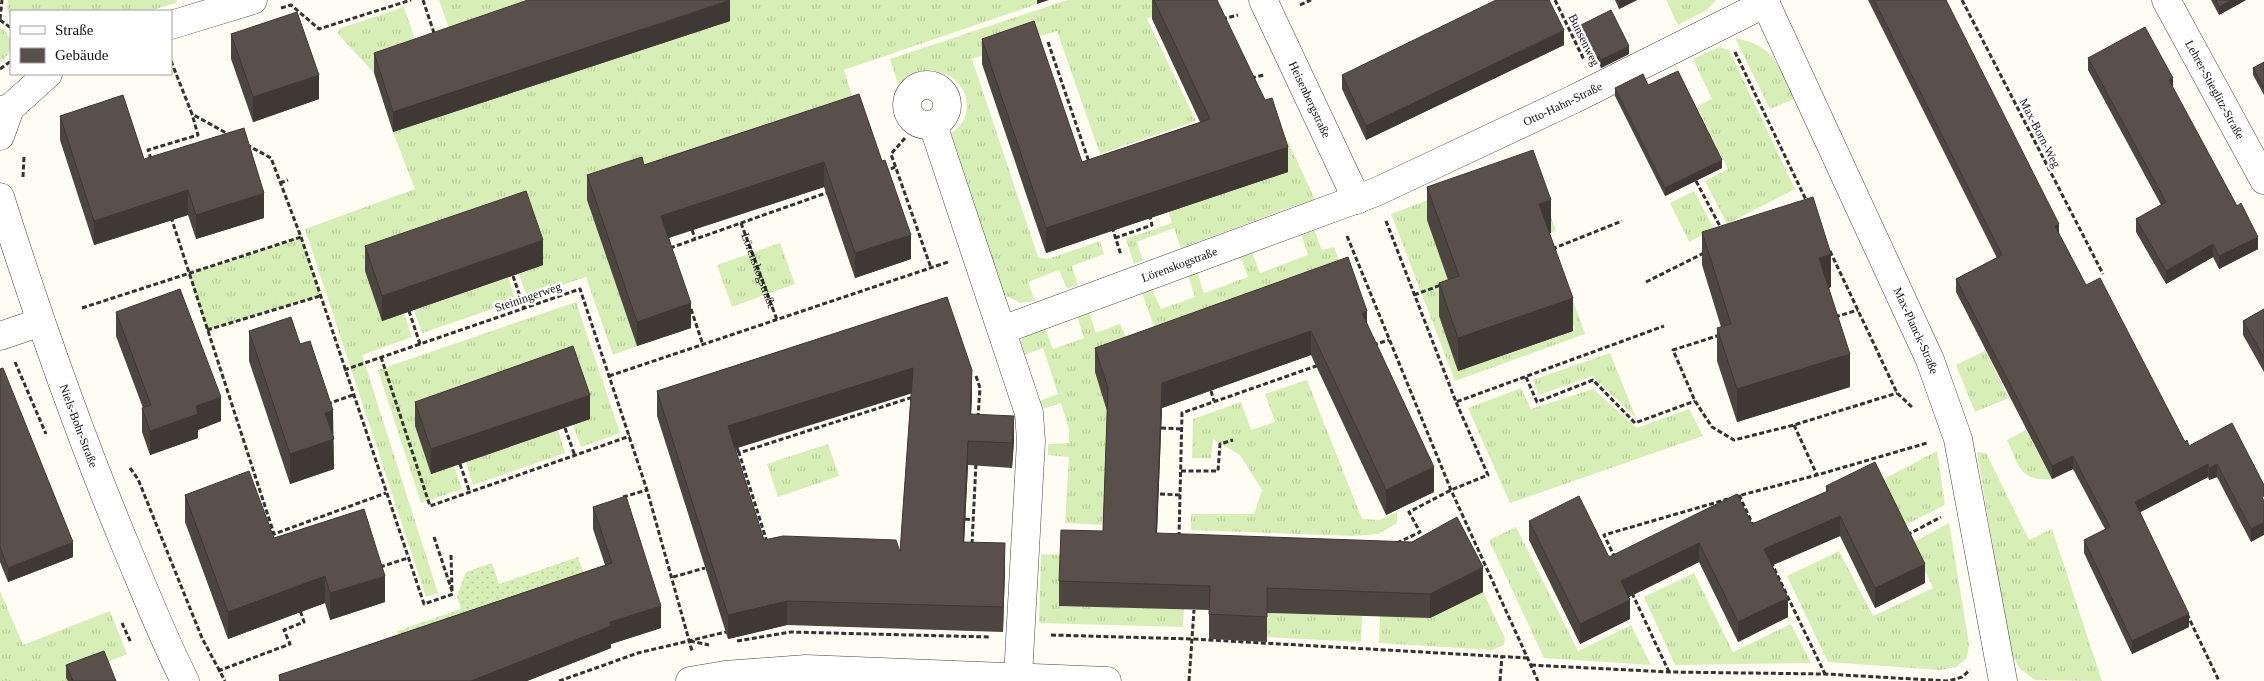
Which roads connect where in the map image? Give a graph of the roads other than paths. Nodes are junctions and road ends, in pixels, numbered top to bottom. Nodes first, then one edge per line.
1 (253, 0) edge
2 (1263, 0) edge
3 (2166, 0) edge
4 (1765, 2) edge
5 (172, 25) edge
6 (47, 75) edge
7 (5, 109) edge
8 (925, 124) road end
9 (0, 136) edge
10 (2264, 180) edge
11 (0, 197) edge
12 (1356, 200) junction
13 (41, 322) junction
14 (1002, 330) junction
15 (0, 336) edge
16 (888, 676) edge
17 (1016, 679) edge
18 (695, 680) edge
19 (185, 681) edge
20 (1107, 681) edge
21 (2003, 681) edge

1 - 5 street
2 - 12 street, Heisenbergstraße
3 - 10 street, Lehrer-Stieglitz-Straße
4 - 12 street, Otto-Hahn-Straße
4 - 21 street, Max-Planck-Straße
6 - 7 street
7 - 9 street
8 - 14 street
11 - 13 street, Niels-Bohr-Straße
12 - 14 street, Lörenskogstraße
13 - 15 street
13 - 19 street, Niels-Bohr-Straße
14 - 17 street
16 - 17 street
16 - 18 street
17 - 20 street

